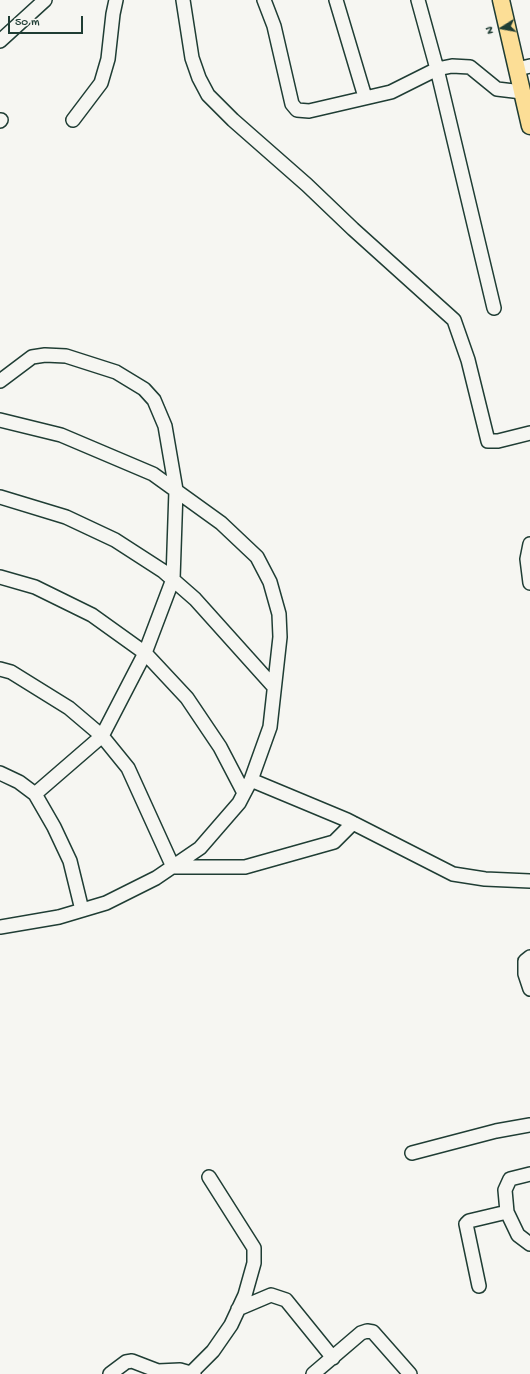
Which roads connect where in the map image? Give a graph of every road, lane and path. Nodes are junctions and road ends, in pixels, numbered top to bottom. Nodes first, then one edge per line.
1 (45, 0) edge
2 (116, 0) edge
3 (183, 0) edge
4 (264, 0) edge
5 (336, 0) edge
6 (418, 0) edge
7 (501, 0) edge
8 (0, 41) edge
9 (524, 67) edge
10 (437, 69) junction
11 (522, 92) junction
12 (365, 97) junction
13 (73, 120) dead end
14 (530, 126) edge
15 (494, 308) dead end
16 (0, 381) edge
17 (0, 420) edge
18 (530, 433) edge
19 (176, 490) junction
20 (0, 497) edge
21 (530, 544) edge
22 (0, 577) edge
23 (172, 579) junction
24 (530, 583) edge
25 (145, 653) junction
26 (0, 669) edge
27 (274, 687) junction
28 (102, 736) junction
29 (0, 773) edge
30 (251, 780) junction
31 (244, 793) junction
32 (34, 794) junction
33 (353, 823) junction
34 (173, 866) junction
35 (530, 881) edge
36 (82, 910) junction
37 (0, 927) edge
38 (530, 957) edge
39 (530, 989) edge
40 (530, 1125) edge
41 (412, 1153) dead end
42 (530, 1174) edge
43 (210, 1177) dead end
44 (507, 1212) junction
45 (530, 1244) edge
46 (479, 1286) dead end
47 (238, 1309) junction
48 (333, 1358) junction
49 (193, 1373) edge
50 (110, 1374) edge
51 (313, 1374) edge
52 (410, 1374) edge

1 - 8 street
2 - 13 street
3 - 18 street
4 - 12 street
5 - 12 street
6 - 10 street
7 - 9 main road
9 - 11 main road
10 - 11 street
10 - 12 street
10 - 15 street
11 - 14 main road
16 - 19 street
17 - 19 street
19 - 23 street
19 - 27 street
20 - 23 street
21 - 24 street
22 - 25 street
23 - 25 street
23 - 27 street
25 - 28 street
25 - 31 street
26 - 28 street
27 - 30 street
28 - 32 street
28 - 34 street
29 - 32 street
30 - 31 street
30 - 33 street
31 - 34 street
32 - 36 street
33 - 34 street
33 - 35 street
34 - 36 street
36 - 37 street
38 - 39 street
40 - 41 street
42 - 44 street
43 - 47 street
44 - 45 street
44 - 46 street
47 - 48 street
47 - 49 street
48 - 51 street
48 - 52 street
49 - 50 street

